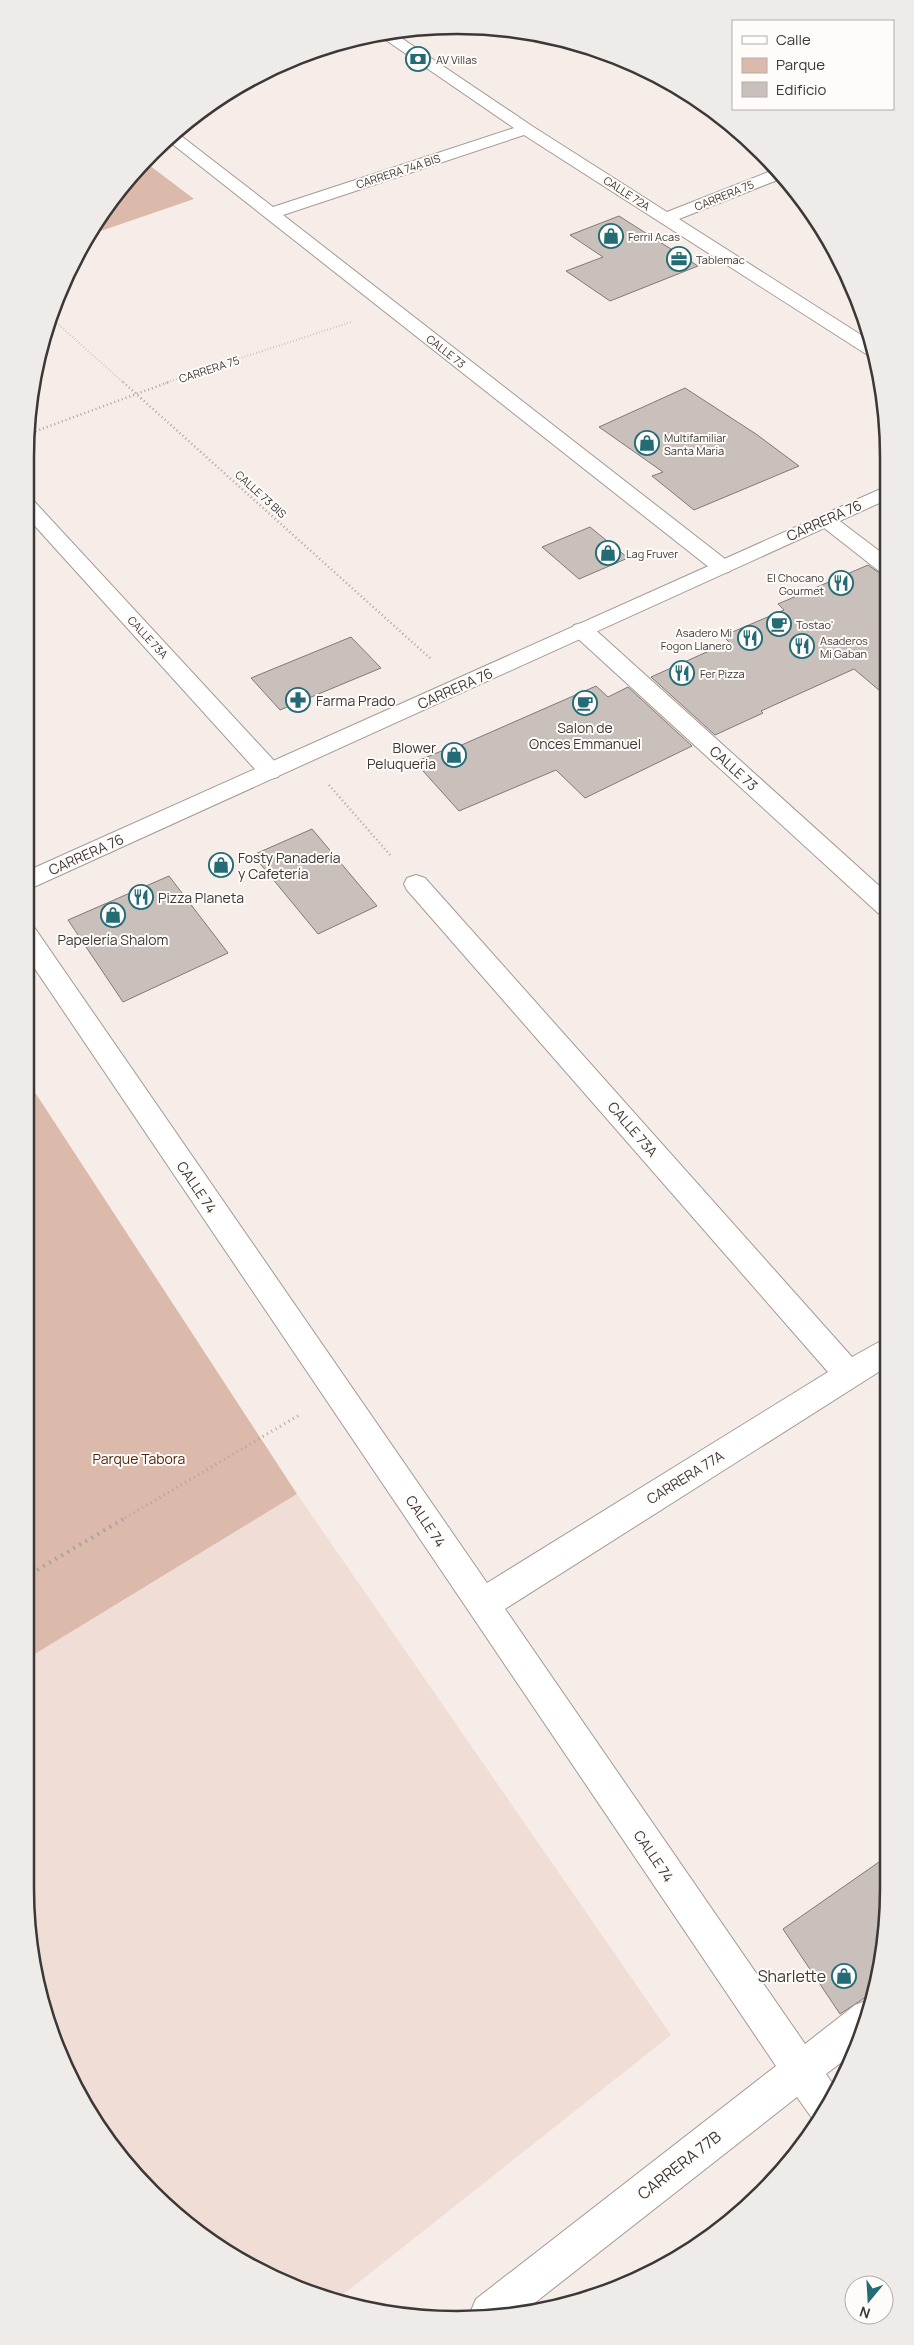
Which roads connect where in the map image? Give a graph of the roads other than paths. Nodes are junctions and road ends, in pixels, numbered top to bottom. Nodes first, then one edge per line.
1 (393, 39) edge
2 (526, 128) junction
3 (177, 140) edge
4 (773, 176) edge
5 (270, 214) junction
6 (666, 218) junction
7 (866, 346) edge
8 (880, 496) edge
9 (34, 513) edge
10 (826, 520) junction
11 (880, 561) edge
12 (722, 566) junction
13 (582, 630) junction
14 (270, 771) junction
15 (34, 878) edge
16 (416, 884) road end
17 (880, 902) edge
18 (34, 947) edge
19 (880, 1355) edge
20 (849, 1374) junction
21 (483, 1604) junction
22 (857, 2026) edge
23 (800, 2069) junction
24 (823, 2102) edge
25 (495, 2309) edge

1 - 2 street, CALLE 72A
2 - 5 street, CARRERA 74A BIS
2 - 6 street, CALLE 72A
3 - 5 street, CALLE 73
4 - 6 street, CARRERA 75
5 - 12 street, CALLE 73
6 - 7 street, CALLE 72A
8 - 10 street, CARRERA 76
9 - 14 street, CALLE 73A
10 - 11 street
10 - 12 street, CARRERA 76
12 - 13 street, CARRERA 76
13 - 14 street, CARRERA 76
13 - 17 street, CALLE 73
14 - 15 street, CARRERA 76
16 - 20 street, CALLE 73A
18 - 21 street, CALLE 74
19 - 20 street, CARRERA 77A
20 - 21 street, CARRERA 77A
21 - 23 street, CALLE 74
22 - 23 street, CARRERA 77B
23 - 24 street, CALLE 74
23 - 25 street, CARRERA 77B

